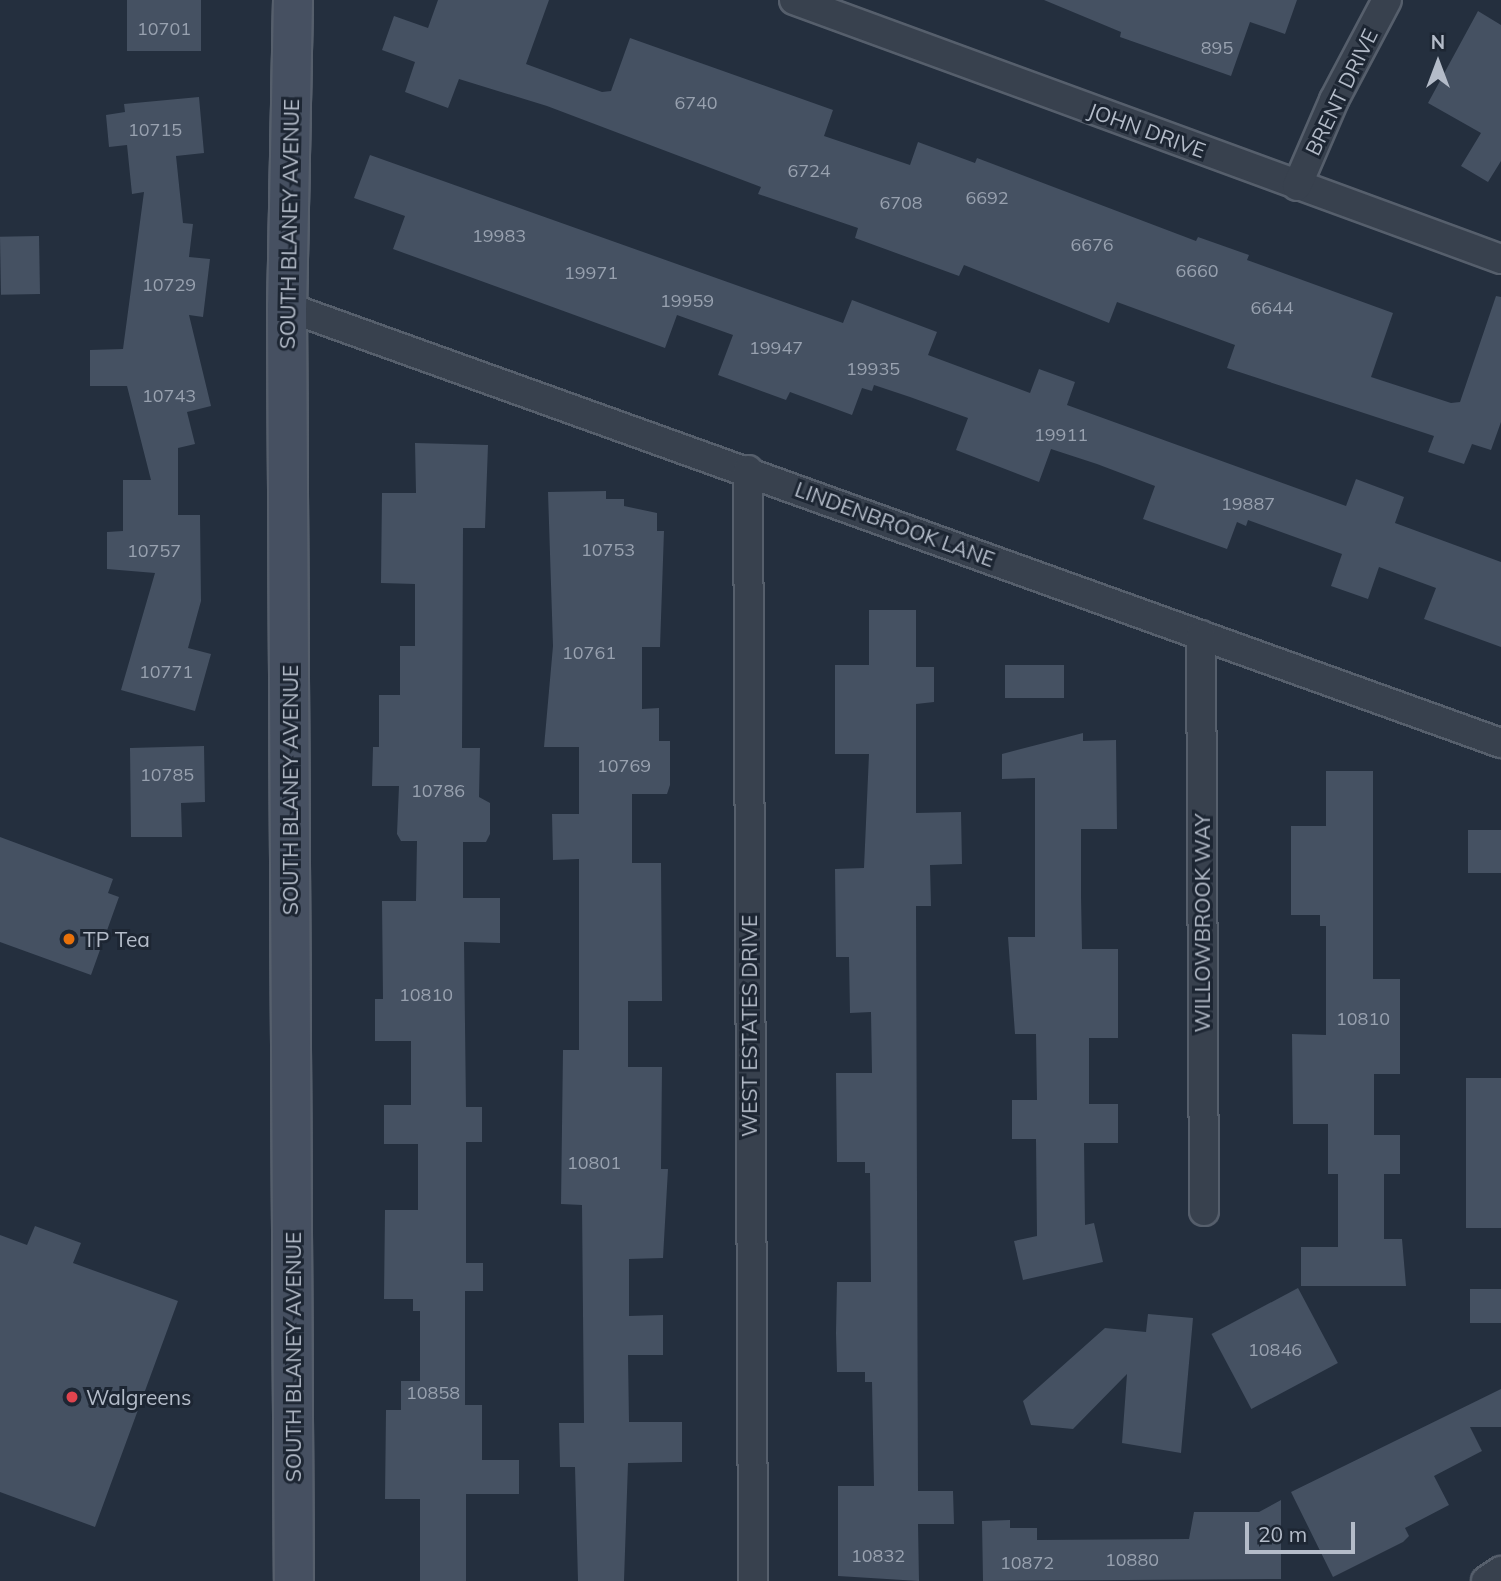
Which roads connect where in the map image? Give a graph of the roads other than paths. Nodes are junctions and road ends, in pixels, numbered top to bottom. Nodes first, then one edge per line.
1 (293, 0) edge
2 (794, 0) edge
3 (1387, 0) edge
4 (1297, 186) junction
5 (1501, 259) edge
6 (287, 307) junction
7 (748, 470) junction
8 (1201, 635) junction
9 (1501, 743) edge
10 (1204, 1211) dead end
11 (1501, 1571) edge
12 (294, 1581) edge
13 (752, 1581) edge
14 (1486, 1581) edge

1 - 6 street, SOUTH BLANEY AVENUE
2 - 4 street, JOHN DRIVE
3 - 4 street, BRENT DRIVE
4 - 5 street, JOHN DRIVE
6 - 7 street, LINDENBROOK LANE
6 - 12 street, SOUTH BLANEY AVENUE
7 - 8 street, LINDENBROOK LANE
7 - 13 street, WEST ESTATES DRIVE
8 - 9 street, LINDENBROOK LANE
8 - 10 street, WILLOWBROOK WAY
11 - 14 street

